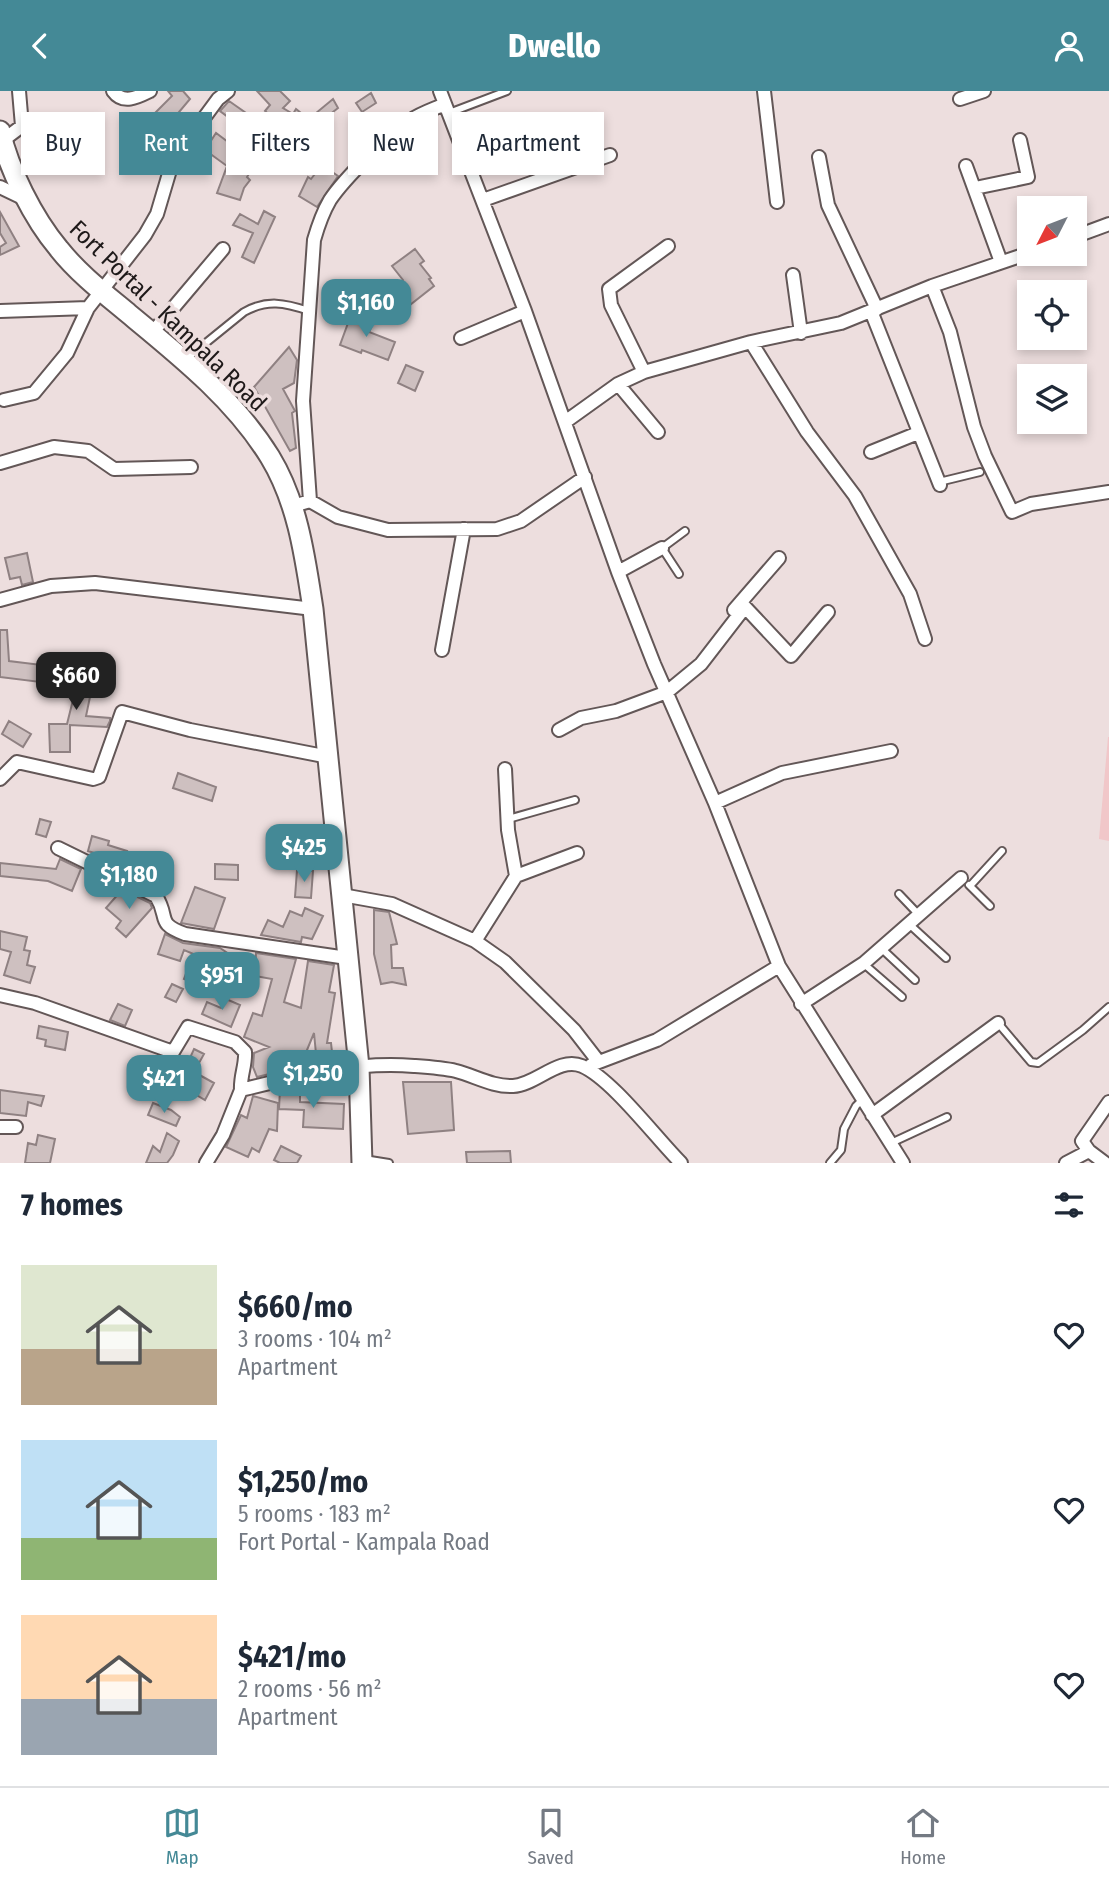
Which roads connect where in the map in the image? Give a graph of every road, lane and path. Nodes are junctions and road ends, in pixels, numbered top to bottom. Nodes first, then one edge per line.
1 (19, 91) edge
2 (113, 91) edge
3 (150, 91) edge
4 (228, 91) edge
5 (507, 91) edge
6 (764, 91) edge
7 (984, 91) edge
8 (960, 99) dead end
9 (445, 102) edge
10 (1, 136) edge
11 (1020, 140) dead end
12 (610, 155) dead end
13 (819, 157) dead end
14 (966, 166) dead end
15 (0, 187) edge
16 (975, 188) junction
17 (27, 200) junction
18 (483, 201) junction
19 (777, 202) dead end
20 (1109, 224) edge
21 (1087, 232) edge
22 (668, 246) dead end
23 (223, 249) dead end
24 (1017, 257) edge
25 (1001, 262) junction
26 (793, 275) dead end
27 (932, 286) junction
28 (101, 291) junction
29 (88, 308) junction
30 (874, 310) junction
31 (0, 311) edge
32 (309, 311) junction
33 (525, 311) junction
34 (152, 333) junction
35 (801, 333) junction
36 (461, 338) dead end
37 (751, 342) junction
38 (184, 361) junction
39 (644, 372) junction
40 (618, 384) junction
41 (5, 400) dead end
42 (565, 422) junction
43 (658, 432) dead end
44 (918, 433) junction
45 (871, 452) dead end
46 (0, 463) edge
47 (191, 467) dead end
48 (980, 472) dead end
49 (585, 477) junction
50 (939, 483) joint
51 (1109, 492) edge
52 (302, 503) junction
53 (464, 529) junction
54 (685, 531) dead end
55 (662, 548) junction
56 (779, 558) dead end
57 (618, 572) junction
58 (679, 574) dead end
59 (0, 600) edge
60 (313, 609) junction
61 (828, 612) dead end
62 (739, 614) junction
63 (925, 639) dead end
64 (442, 650) dead end
65 (667, 692) junction
66 (559, 730) dead end
67 (891, 751) dead end
68 (328, 757) junction
69 (505, 769) dead end
70 (0, 779) edge
71 (575, 800) dead end
72 (715, 803) junction
73 (508, 819) junction
74 (58, 848) dead end
75 (1002, 851) dead end
76 (577, 853) dead end
77 (516, 876) junction
78 (966, 882) junction
79 (900, 894) dead end
80 (342, 895) junction
81 (990, 906) dead end
82 (914, 919) junction
83 (475, 941) junction
84 (881, 948) junction
85 (347, 958) junction
86 (946, 958) dead end
87 (864, 963) junction
88 (779, 966) junction
89 (915, 979) dead end
90 (0, 995) edge
91 (902, 997) dead end
92 (801, 1004) junction
93 (1109, 1007) edge
94 (998, 1023) joint
95 (598, 1062) junction
96 (359, 1067) junction
97 (585, 1067) junction
98 (241, 1090) junction
99 (862, 1100) junction
100 (1109, 1102) edge
101 (872, 1115) junction
102 (947, 1117) dead end
103 (0, 1127) edge
104 (16, 1127) dead end
105 (890, 1143) junction
106 (1088, 1151) junction
107 (362, 1161) edge
108 (206, 1163) edge
109 (389, 1163) edge
110 (681, 1163) edge
111 (830, 1163) edge
112 (903, 1163) edge
113 (1066, 1163) edge
114 (1105, 1163) edge

1 - 10 street
2 - 3 street
4 - 28 street
5 - 9 lane
6 - 19 street
7 - 8 street
9 - 18 street
9 - 32 street
10 - 17 main road, Fort Portal - Kampala Road
11 - 16 street
12 - 18 street
13 - 30 street
14 - 16 street
15 - 17 street
16 - 25 street
17 - 28 main road, Fort Portal - Kampala Road
18 - 33 street
20 - 21 street
22 - 39 street
23 - 34 street
24 - 25 street
25 - 27 street
26 - 35 street
27 - 30 street
27 - 51 street
28 - 29 street
28 - 34 main road, Fort Portal - Kampala Road
29 - 31 street
29 - 41 street
30 - 35 street
30 - 44 street
32 - 38 lane
32 - 52 street
33 - 36 street
33 - 42 street
34 - 38 main road, Fort Portal - Kampala Road
35 - 37 street
37 - 39 street
37 - 63 street
38 - 52 main road, Fort Portal - Kampala Road
39 - 40 street
40 - 42 street
40 - 43 street
42 - 49 street
44 - 45 street
44 - 50 street
46 - 47 street
48 - 50 lane
49 - 53 street
49 - 57 street
52 - 53 street
52 - 60 main road, Fort Portal - Kampala Road
53 - 64 street
54 - 55 lane
55 - 57 street
55 - 58 lane
56 - 62 street
57 - 65 street
59 - 60 street
60 - 68 main road, Fort Portal - Kampala Road
61 - 62 street
62 - 65 street
65 - 66 street
65 - 72 street
67 - 72 street
68 - 70 street
68 - 80 main road, Fort Portal - Kampala Road
69 - 73 street
71 - 73 lane
72 - 88 street
73 - 77 street
74 - 85 street
75 - 78 lane
76 - 77 street
77 - 83 street
78 - 81 lane
78 - 82 street
79 - 82 lane
80 - 83 street
80 - 85 main road, Fort Portal - Kampala Road
82 - 84 street
82 - 86 lane
83 - 95 street
84 - 87 street
84 - 89 lane
85 - 96 main road, Fort Portal - Kampala Road
87 - 91 lane
87 - 92 street
88 - 92 street
88 - 95 street
90 - 98 street
92 - 99 street
93 - 94 lane
94 - 101 street
95 - 97 street
96 - 97 street
96 - 98 street
96 - 107 main road, Fort Portal - Kampala Road
97 - 110 street
98 - 108 street
99 - 101 street
99 - 111 lane
100 - 106 street
101 - 105 street
102 - 105 lane
103 - 104 street
105 - 112 street
106 - 113 street
106 - 114 street
107 - 109 lane

